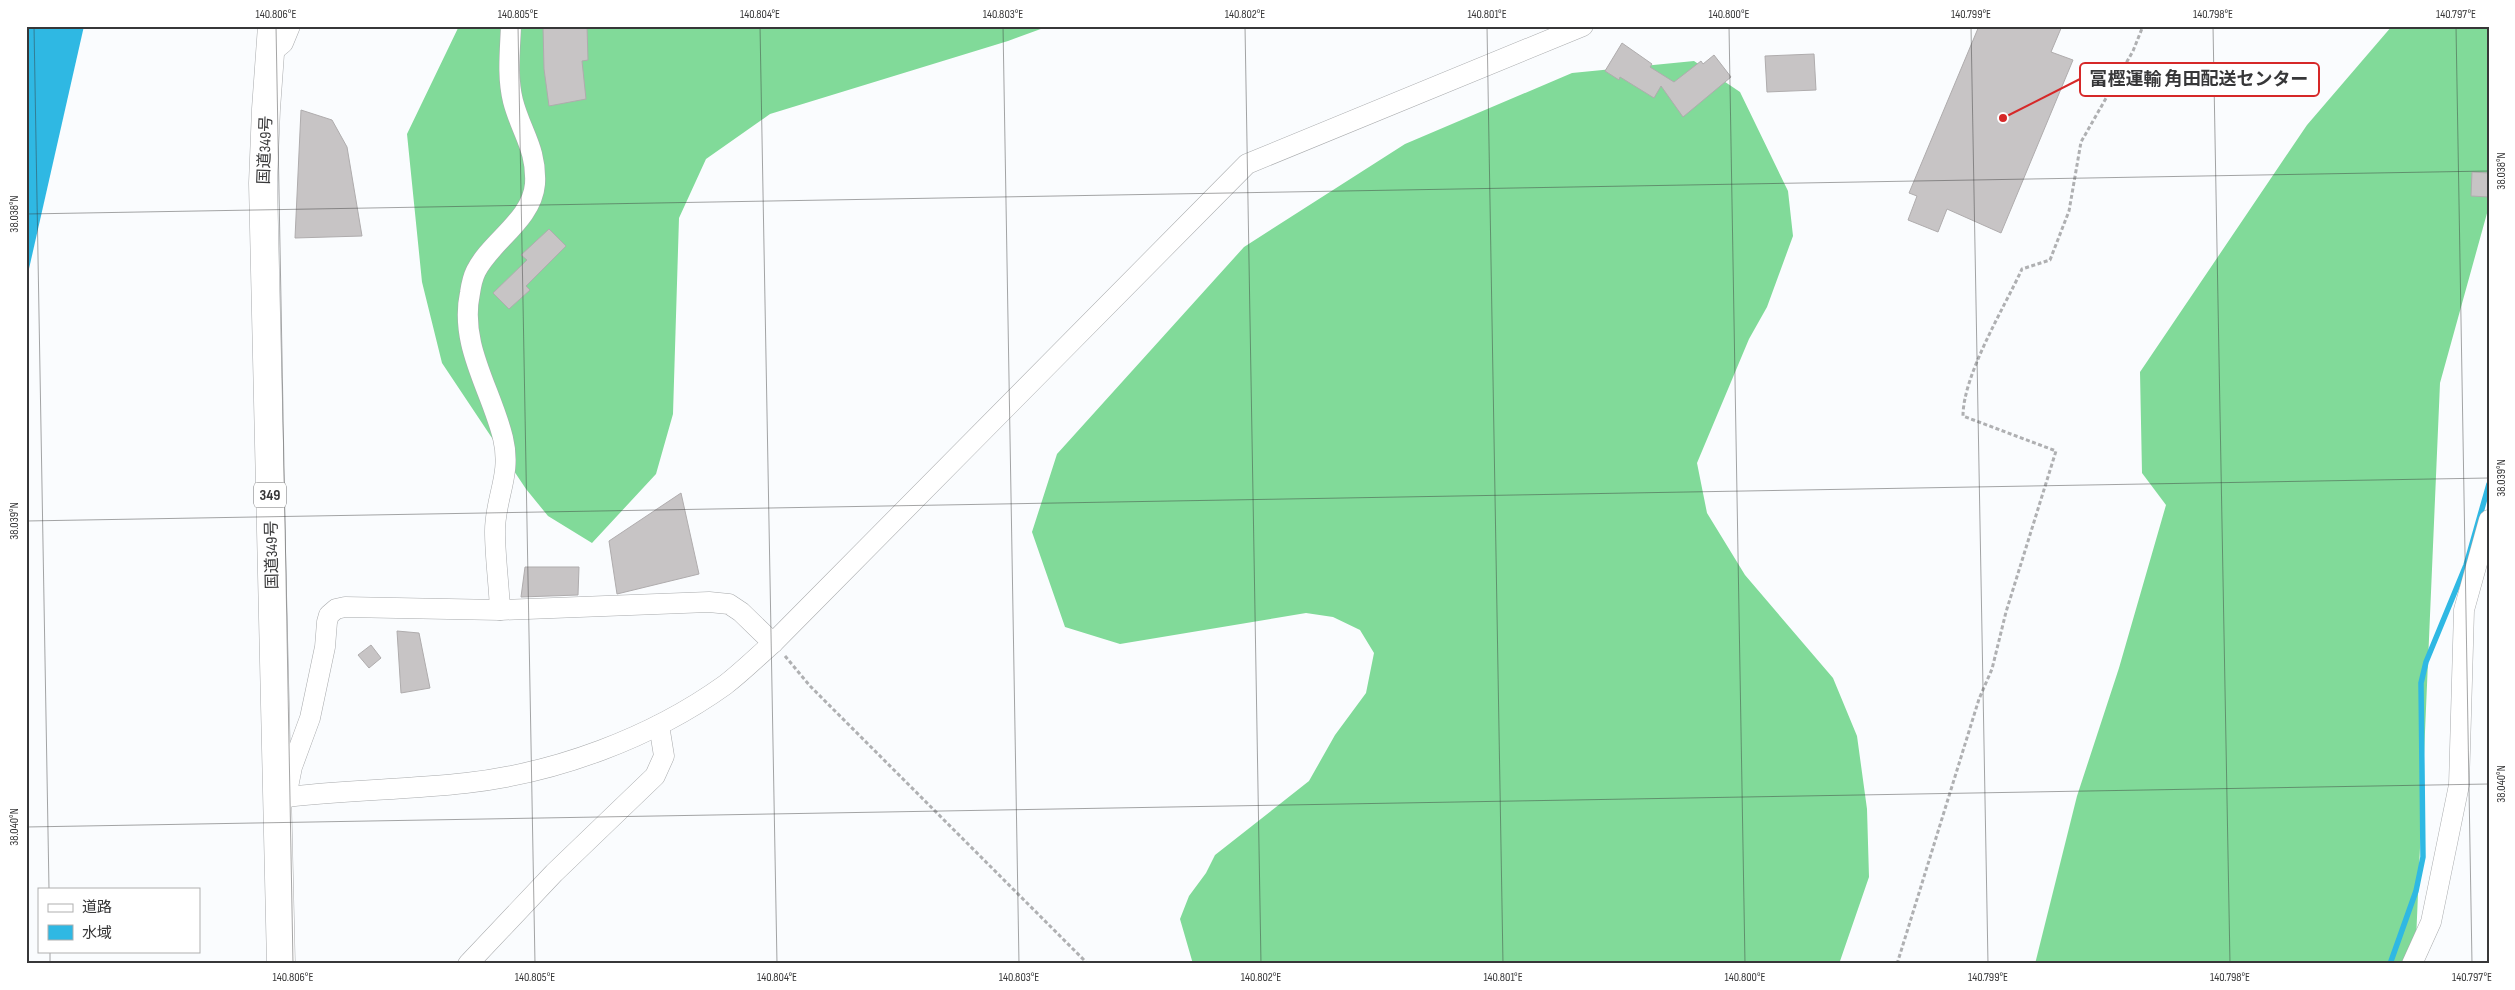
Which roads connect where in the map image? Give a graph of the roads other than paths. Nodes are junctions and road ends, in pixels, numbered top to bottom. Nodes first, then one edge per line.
1 (290, 26) edge
2 (511, 26) edge
3 (1583, 26) edge
4 (272, 40) edge
5 (2489, 520) edge
6 (500, 610) junction
7 (773, 643) junction
8 (659, 725) junction
9 (282, 797) junction
10 (281, 964) edge
11 (468, 964) edge
12 (2412, 964) edge

1 - 4 street
2 - 6 street
3 - 7 street
4 - 9 highway, 国道349号 / 349
5 - 12 street
6 - 7 street
6 - 9 street
7 - 8 street
8 - 9 street
8 - 11 street
9 - 10 highway, 国道349号 / 349

